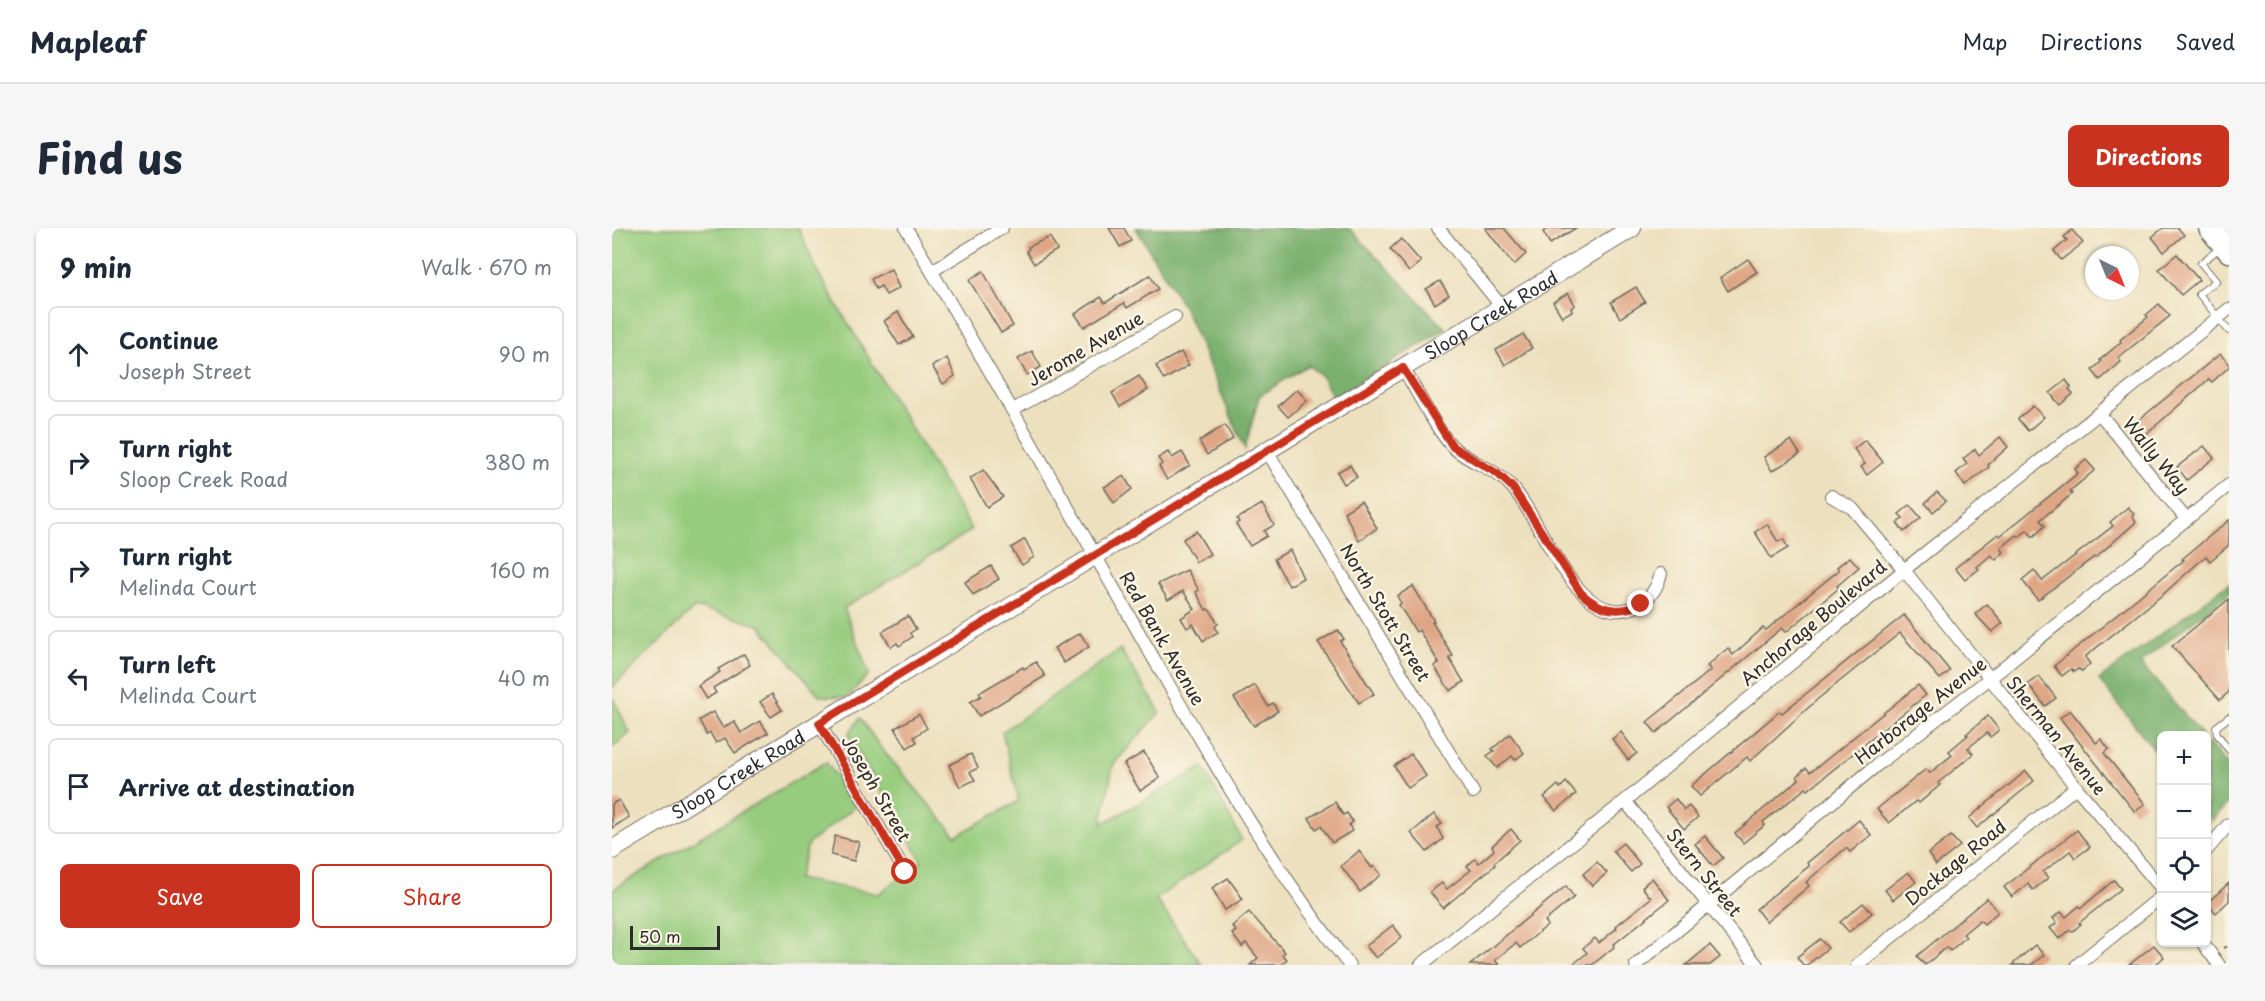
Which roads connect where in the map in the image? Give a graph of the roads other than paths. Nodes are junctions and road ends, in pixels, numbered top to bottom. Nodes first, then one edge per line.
1 (906, 228) edge
2 (1002, 228) edge
3 (1438, 228) edge
4 (1632, 228) edge
5 (2221, 241) edge
6 (932, 272) junction
7 (1502, 307) junction
8 (2229, 309) edge
9 (1174, 317) dead end
10 (2218, 318) junction
11 (2229, 331) edge
12 (1403, 368) junction
13 (1013, 411) junction
14 (2100, 414) junction
15 (1267, 451) junction
16 (2229, 485) edge
17 (1831, 496) dead end
18 (2186, 519) junction
19 (1094, 554) junction
20 (1904, 570) junction
21 (1661, 574) dead end
22 (1989, 679) junction
23 (2229, 717) edge
24 (819, 723) junction
25 (2229, 750) edge
26 (2076, 787) junction
27 (1473, 792) dead end
28 (1625, 801) junction
29 (2229, 824) edge
30 (2211, 845) edge
31 (612, 850) edge
32 (905, 872) dead end
33 (2157, 883) edge
34 (2157, 900) edge
35 (1708, 906) junction
36 (2206, 947) edge
37 (1349, 965) edge
38 (1421, 965) edge
39 (1636, 965) edge
40 (1757, 965) edge
41 (1857, 965) edge
42 (2077, 965) edge
43 (2219, 965) edge

1 - 6 street, Red Bank Avenue
2 - 6 street
3 - 7 street
4 - 7 street, Sloop Creek Road
5 - 10 lane
6 - 13 street, Red Bank Avenue
7 - 12 street, Sloop Creek Road
8 - 10 street, Anchorage Boulevard
9 - 13 street, Jerome Avenue
10 - 11 lane
10 - 14 street, Anchorage Boulevard
12 - 15 street, Sloop Creek Road
12 - 21 street
13 - 19 street, Red Bank Avenue
14 - 18 street, Wally Way
14 - 20 street, Anchorage Boulevard
15 - 19 street, Sloop Creek Road
15 - 27 street, North Stott Street
16 - 18 street, Harborage Avenue
17 - 20 street, Sherman Avenue
18 - 22 street, Harborage Avenue
19 - 24 street, Sloop Creek Road
19 - 37 street, Red Bank Avenue
20 - 22 street, Sherman Avenue
20 - 28 street, Anchorage Boulevard
22 - 26 street, Sherman Avenue
22 - 35 street, Harborage Avenue
23 - 25 lane
24 - 31 street, Sloop Creek Road
24 - 32 street, Joseph Street
26 - 33 street, Sherman Avenue
26 - 41 street, Dockage Road
28 - 35 street, Stern Street
28 - 38 street, Anchorage Boulevard
29 - 30 street
34 - 42 street
35 - 39 street, Harborage Avenue
35 - 40 street, Stern Street
36 - 43 street

